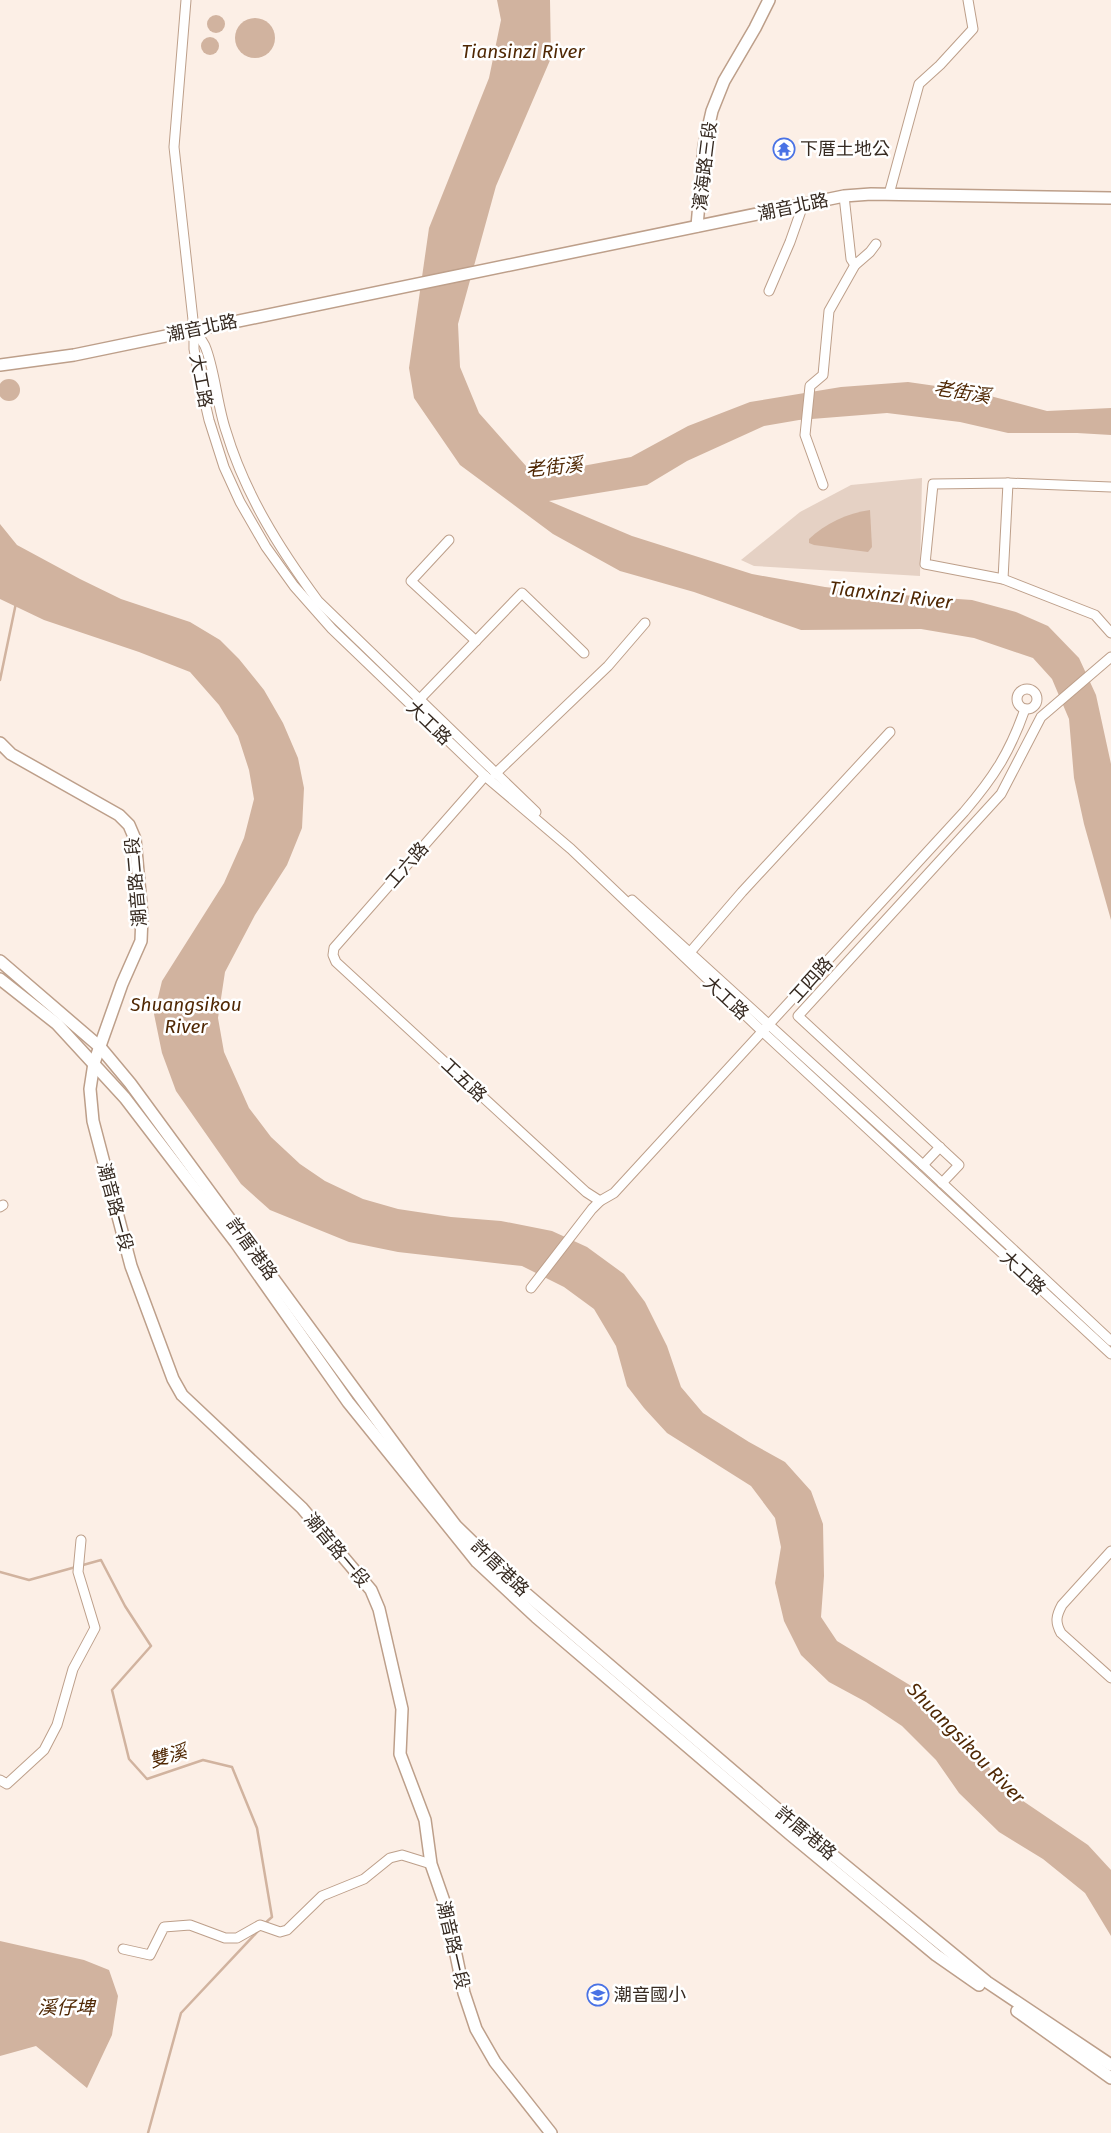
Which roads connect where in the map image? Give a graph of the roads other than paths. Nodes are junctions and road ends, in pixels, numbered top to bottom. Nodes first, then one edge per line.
1 (186, 0) edge
2 (769, 0) edge
3 (968, 0) edge
4 (889, 194) junction
5 (844, 196) junction
6 (1111, 198) edge
7 (803, 205) junction
8 (698, 226) junction
9 (876, 244) dead end
10 (855, 265) junction
11 (769, 291) dead end
12 (194, 329) junction
13 (0, 365) edge
14 (1008, 483) junction
15 (823, 485) dead end
16 (1111, 487) edge
17 (449, 540) dead end
18 (1003, 579) junction
19 (645, 623) dead end
20 (1111, 633) edge
21 (476, 641) junction
22 (584, 652) dead end
23 (1111, 658) edge
24 (420, 699) junction
25 (413, 707) junction
26 (1025, 709) dead end
27 (890, 732) dead end
28 (0, 743) edge
29 (495, 774) junction
30 (485, 776) junction
31 (333, 955) joint
32 (687, 956) junction
33 (0, 962) edge
34 (0, 978) edge
35 (766, 1029) junction
36 (97, 1055) junction
37 (940, 1148) junction
38 (923, 1165) junction
39 (942, 1183) junction
40 (600, 1201) junction
41 (533, 1286) dead end
42 (1111, 1341) edge
43 (1111, 1354) edge
44 (439, 1510) junction
45 (81, 1540) dead end
46 (1111, 1551) edge
47 (1111, 1678) edge
48 (0, 1780) edge
49 (431, 1864) junction
50 (123, 1949) dead end
51 (1003, 1997) junction
52 (1111, 2065) edge
53 (1111, 2078) edge
54 (550, 2133) edge

1 - 12 street
2 - 8 street, 濱海路三段
3 - 4 street
4 - 5 street, 潮音北路
4 - 6 street, 潮音北路
5 - 7 street, 潮音北路
5 - 10 street
7 - 8 street, 潮音北路
7 - 11 street
8 - 12 street, 潮音北路
9 - 10 street
10 - 15 street
12 - 13 street, 潮音北路
12 - 24 street, 大工路
12 - 25 street, 大工路
14 - 16 street
14 - 18 street
14 - 18 street
17 - 21 street
18 - 20 street
19 - 29 street
21 - 22 street
21 - 24 street
23 - 37 street
24 - 25 street
24 - 29 street, 大工路
25 - 30 street, 大工路
26 - 35 street, 工四路
27 - 32 street
28 - 36 street, 潮音路二段
29 - 32 street, 大工路
30 - 31 street, 工六路
30 - 32 street, 大工路
31 - 40 street, 工五路
32 - 35 street, 大工路
33 - 36 street, 許厝港路
34 - 36 street, 許厝港路
35 - 38 street, 大工路
35 - 40 street, 工四路
35 - 43 street, 大工路
36 - 44 street, 許厝港路
36 - 44 street, 許厝港路
36 - 49 street, 潮音路一段
37 - 38 street
37 - 39 street
38 - 39 street, 大工路
39 - 42 street, 大工路
40 - 41 street, 工四路
44 - 51 street, 許厝港路
45 - 48 street
46 - 47 street
49 - 50 street
49 - 54 street, 潮音路一段
51 - 52 street, 許厝港路
51 - 53 street, 許厝港路

